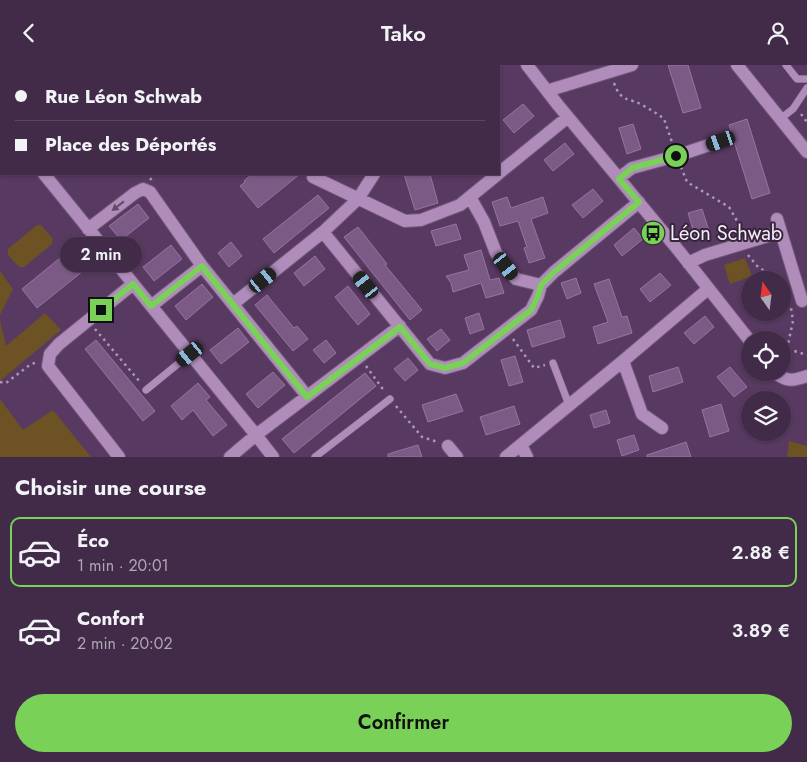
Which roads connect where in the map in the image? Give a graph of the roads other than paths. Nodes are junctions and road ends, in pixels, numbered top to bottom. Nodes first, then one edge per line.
1 (527, 65) edge
2 (632, 65) edge
3 (737, 65) edge
4 (786, 65) edge
5 (807, 79) edge
6 (807, 88) edge
7 (548, 92) junction
8 (568, 117) junction
9 (780, 119) junction
10 (721, 141) dead end
11 (807, 152) edge
12 (500, 171) edge
13 (45, 175) edge
14 (312, 175) edge
15 (373, 175) edge
16 (496, 175) edge
17 (619, 179) junction
18 (470, 197) junction
19 (358, 199) junction
20 (639, 202) junction
21 (88, 229) junction
22 (323, 232) junction
23 (688, 263) junction
24 (202, 266) junction
25 (133, 284) junction
26 (541, 285) junction
27 (708, 289) junction
28 (796, 302) road end
29 (233, 304) junction
30 (151, 306) junction
31 (400, 327) junction
32 (742, 331) edge
33 (190, 354) junction
34 (623, 361) junction
35 (553, 363) road end
36 (807, 376) edge
37 (791, 380) edge
38 (146, 390) road end
39 (307, 397) junction
40 (390, 399) road end
41 (569, 405) junction
42 (662, 428) dead end
43 (256, 435) junction
44 (448, 445) road end
45 (521, 445) junction
46 (119, 457) edge
47 (230, 457) edge
48 (273, 457) edge
49 (314, 457) edge
50 (457, 457) edge
51 (506, 457) edge
52 (527, 457) edge

1 - 7 street
2 - 7 street
3 - 9 street
4 - 5 lane
6 - 9 lane
7 - 8 street
8 - 12 street
8 - 17 street
9 - 11 street
10 - 17 street
13 - 21 street
14 - 19 street
15 - 19 street
16 - 18 street
17 - 20 street
18 - 19 street
18 - 26 street
19 - 22 street
20 - 23 street
20 - 26 street
24 -> 21 street
21 - 25 street
22 - 29 street
22 - 31 street
23 - 27 street
23 - 28 street
24 - 29 street
24 - 30 street
25 - 30 street
25 - 46 street
26 - 31 street
27 - 32 street
27 - 34 street
29 - 39 street
30 - 33 street
31 - 39 street
33 - 38 lane
33 - 43 street
34 - 41 street
34 - 42 street
35 - 41 lane
36 - 37 street
39 - 43 street
40 - 49 lane
41 - 45 street
43 - 47 street
43 - 48 street
44 - 50 street
45 - 51 street
45 - 52 street

